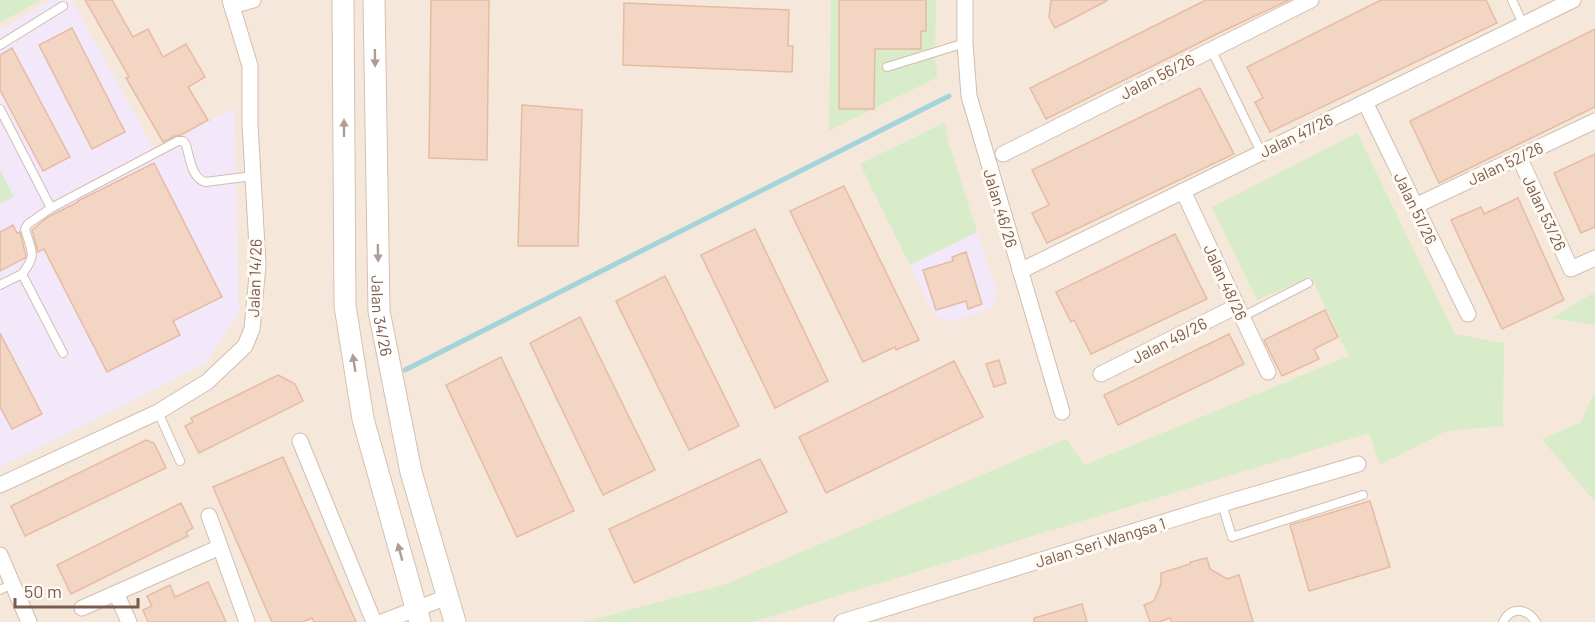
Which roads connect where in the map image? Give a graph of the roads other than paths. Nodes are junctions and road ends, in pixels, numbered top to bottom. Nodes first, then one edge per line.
1 (253, 0) edge
2 (343, 0) edge
3 (374, 0) edge
4 (965, 0) edge
5 (1311, 0) edge
6 (1512, 0) edge
7 (1573, 0) edge
8 (231, 3) edge
9 (63, 6) dead end
10 (1523, 24) junction
11 (965, 43) junction
12 (0, 45) edge
13 (1211, 49) junction
14 (887, 67) dead end
15 (1365, 102) junction
16 (0, 109) edge
17 (1595, 121) edge
18 (1261, 152) junction
19 (1003, 154) dead end
20 (1519, 157) junction
21 (253, 176) junction
22 (1183, 191) junction
23 (1415, 206) junction
24 (51, 208) junction
25 (1595, 258) edge
26 (1020, 271) junction
27 (22, 274) junction
28 (1308, 283) dead end
29 (0, 285) edge
30 (1239, 312) junction
31 (1468, 314) dead end
32 (63, 353) dead end
33 (1268, 372) dead end
34 (1101, 374) dead end
35 (158, 412) junction
36 (1062, 412) dead end
37 (300, 441) dead end
38 (180, 461) dead end
39 (1358, 464) dead end
40 (0, 485) edge
41 (1363, 495) dead end
42 (1222, 504) junction
43 (209, 516) dead end
44 (220, 547) junction
45 (0, 555) edge
46 (6, 587) edge
47 (116, 592) junction
48 (447, 597) junction
49 (82, 608) dead end
50 (418, 615) edge
51 (29, 622) edge
52 (129, 622) edge
53 (247, 622) edge
54 (374, 622) edge
55 (382, 622) edge
56 (455, 622) edge
57 (842, 622) edge
58 (1503, 622) edge
59 (1536, 622) edge

1 - 8 street
50 -> 2 main road, Jalan 34/26
3 -> 48 main road, Jalan 34/26
4 - 11 street, Jalan 46/26
5 - 13 street, Jalan 56/26
6 - 10 lane
7 - 10 street, Jalan 47/26
8 - 21 street, Jalan 14/26
9 - 12 lane
10 - 15 street, Jalan 47/26
11 - 14 lane
11 - 26 street, Jalan 46/26
13 - 18 lane
13 - 19 street, Jalan 56/26
15 - 18 street, Jalan 47/26
15 - 23 street, Jalan 51/26
16 - 24 lane
17 - 20 street, Jalan 52/26
18 - 22 street, Jalan 47/26
20 - 23 street, Jalan 52/26
20 - 25 street, Jalan 53/26
21 - 24 lane
21 - 35 street, Jalan 14/26
22 - 26 street, Jalan 47/26
22 - 30 street, Jalan 48/26
23 - 31 street, Jalan 51/26
24 - 27 lane
26 - 36 street, Jalan 46/26
27 - 29 lane
27 - 32 lane
28 - 30 lane
30 - 33 street, Jalan 48/26
30 - 34 street, Jalan 49/26
35 - 38 lane
35 - 40 street, Jalan 14/26
37 - 54 street
39 - 42 street, Jalan Seri Wangsa 1
41 - 42 lane
42 - 57 street, Jalan Seri Wangsa 1
43 - 44 street
44 - 47 street
44 - 53 street
45 - 46 street
46 - 51 street
47 - 49 street
47 - 52 street
48 - 50 street
48 - 56 main road, Jalan 34/26
50 - 55 street
58 - 59 lane

